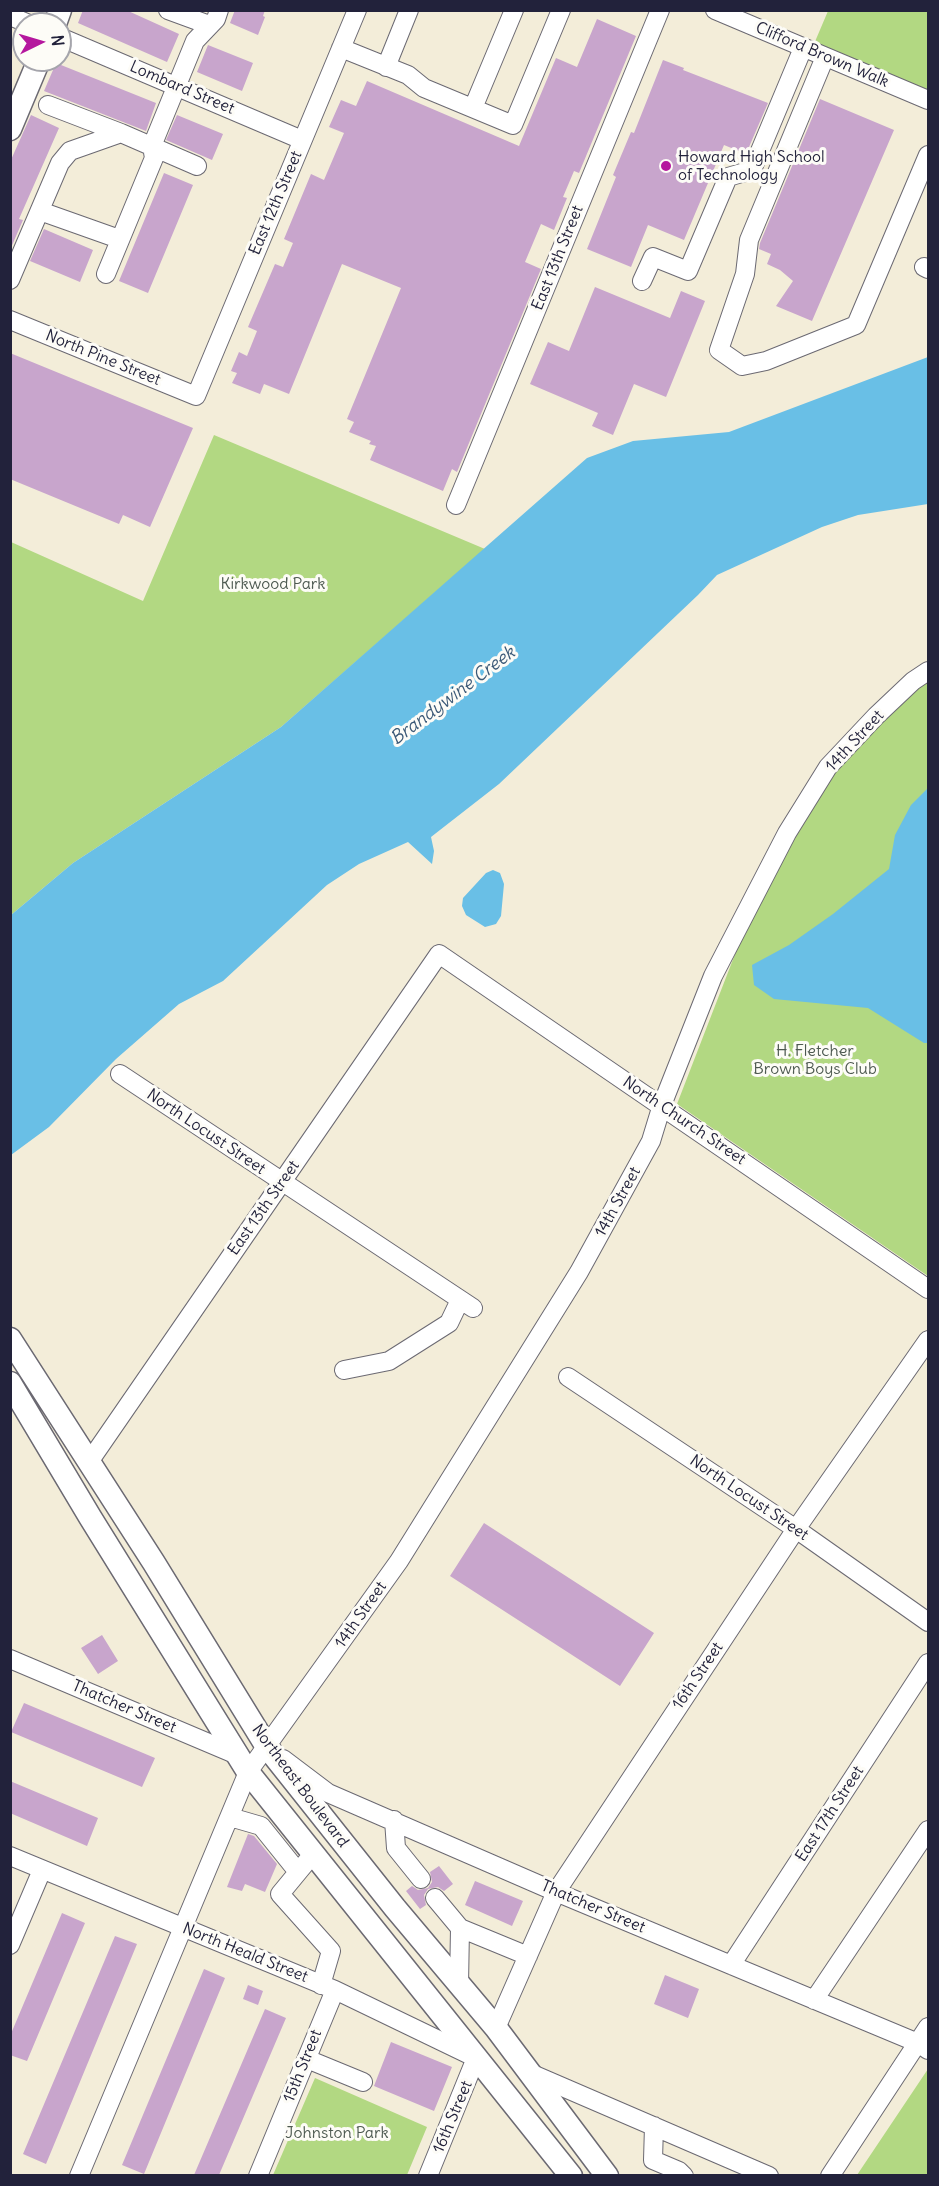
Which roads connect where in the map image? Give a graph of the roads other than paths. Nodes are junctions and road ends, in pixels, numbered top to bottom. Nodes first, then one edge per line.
1 (168, 10) edge
2 (357, 10) edge
3 (409, 10) edge
4 (514, 10) edge
5 (561, 10) edge
6 (660, 10) edge
7 (715, 10) edge
8 (214, 18) edge
9 (72, 42) edge
10 (341, 48) junction
11 (803, 48) junction
12 (825, 57) junction
13 (386, 66) junction
14 (34, 72) edge
15 (176, 85) junction
16 (928, 100) edge
17 (48, 105) dead end
18 (473, 108) junction
19 (10, 129) edge
20 (121, 133) junction
21 (303, 140) junction
22 (152, 146) junction
23 (928, 155) edge
24 (197, 166) dead end
25 (40, 211) junction
26 (119, 240) junction
27 (106, 273) dead end
28 (10, 280) edge
29 (642, 280) dead end
30 (10, 320) edge
31 (196, 396) joint
32 (456, 505) dead end
33 (928, 671) edge
34 (439, 954) joint
35 (120, 1074) dead end
36 (662, 1105) junction
37 (282, 1182) junction
38 (928, 1288) edge
39 (10, 1339) edge
40 (928, 1340) edge
41 (344, 1370) dead end
42 (568, 1377) dead end
43 (11, 1386) edge
44 (89, 1462) junction
45 (796, 1529) junction
46 (928, 1622) edge
47 (10, 1659) edge
48 (928, 1663) edge
49 (267, 1746) junction
50 (242, 1764) junction
51 (279, 1811) junction
52 (230, 1817) junction
53 (393, 1820) junction
54 (261, 1826) junction
55 (928, 1830) edge
56 (313, 1854) junction
57 (10, 1856) edge
58 (42, 1870) junction
59 (298, 1872) junction
60 (421, 1879) dead end
61 (556, 1892) junction
62 (435, 1898) dead end
63 (184, 1928) junction
64 (460, 1928) junction
65 (10, 1945) edge
66 (528, 1956) junction
67 (731, 1965) junction
68 (459, 1984) junction
69 (328, 1987) junction
70 (814, 2000) junction
71 (928, 2027) edge
72 (496, 2028) junction
73 (923, 2046) edge
74 (476, 2058) junction
75 (307, 2059) junction
76 (530, 2073) junction
77 (363, 2082) dead end
78 (654, 2126) junction
79 (654, 2168) edge
80 (604, 2171) edge
81 (79, 2175) edge
82 (258, 2175) edge
83 (428, 2175) edge
84 (571, 2175) edge
85 (670, 2175) edge
86 (684, 2175) edge
87 (769, 2175) edge
88 (830, 2175) edge

1 - 8 street
2 - 10 street, East 12th Street
3 - 13 street
4 - 18 street
5 - 18 street
6 - 32 street, East 13th Street
7 - 11 street, Clifford Brown Walk
8 - 15 street
9 - 15 street, Lombard Street
10 - 13 street
10 - 21 street, East 12th Street
11 - 12 street, Clifford Brown Walk
11 - 29 street
12 - 16 street, Clifford Brown Walk
12 - 23 street
13 - 18 street
14 - 19 main road
15 - 21 street, Lombard Street
15 - 22 street
17 - 20 street
20 - 22 street
20 - 25 street
21 - 31 street, East 12th Street
22 - 24 street
22 - 26 street
25 - 26 street
25 - 28 street
26 - 27 street
30 - 31 street, North Pine Street
33 - 36 street, 14th Street
34 - 36 street, North Church Street
34 - 37 street, East 13th Street
35 - 37 street, North Locust Street
36 - 38 street, North Church Street
36 - 49 street, 14th Street
37 - 41 street, North Locust Street
37 - 44 street, East 13th Street
39 - 44 main road, Northeast Boulevard
40 - 45 street, 16th Street
42 - 45 street, North Locust Street
43 - 50 main road, Northeast Boulevard
44 - 49 main road, Northeast Boulevard
45 - 46 street, North Locust Street
45 - 61 street, 16th Street
47 - 50 street, Thatcher Street
48 - 67 street, East 17th Street
49 - 50 street, 14th Street
49 - 53 street, Thatcher Street
49 - 68 main road, Northeast Boulevard
50 - 51 main road, Northeast Boulevard
50 - 52 street, 14th Street
51 - 54 street
51 - 56 main road, Northeast Boulevard
52 - 54 street
52 - 63 street, 14th Street
53 - 60 street
53 - 61 street, Thatcher Street
54 - 59 street
55 - 70 street
56 - 59 street
56 - 74 main road, Northeast Boulevard
57 - 58 street, North Heald Street
58 - 63 street, North Heald Street
58 - 65 street
59 - 69 street, 15th Street
61 - 66 street, 16th Street
61 - 67 street, Thatcher Street
62 - 64 street
63 - 69 street, North Heald Street
63 - 81 street, 14th Street
64 - 66 street
64 - 68 street
66 - 72 street, 16th Street
67 - 70 street, Thatcher Street
68 - 72 main road, Northeast Boulevard
69 - 74 street, North Heald Street
69 - 75 street, 15th Street
70 - 73 street, Thatcher Street
71 - 73 street
72 - 76 main road, Northeast Boulevard
73 - 88 street
74 - 80 main road
74 - 83 street, 16th Street
74 - 84 main road, Northeast Boulevard
75 - 77 street
75 - 82 street, 15th Street
76 - 78 street
76 - 80 main road, Northeast Boulevard
78 - 79 street
78 - 87 street
79 - 85 street
79 - 86 street

